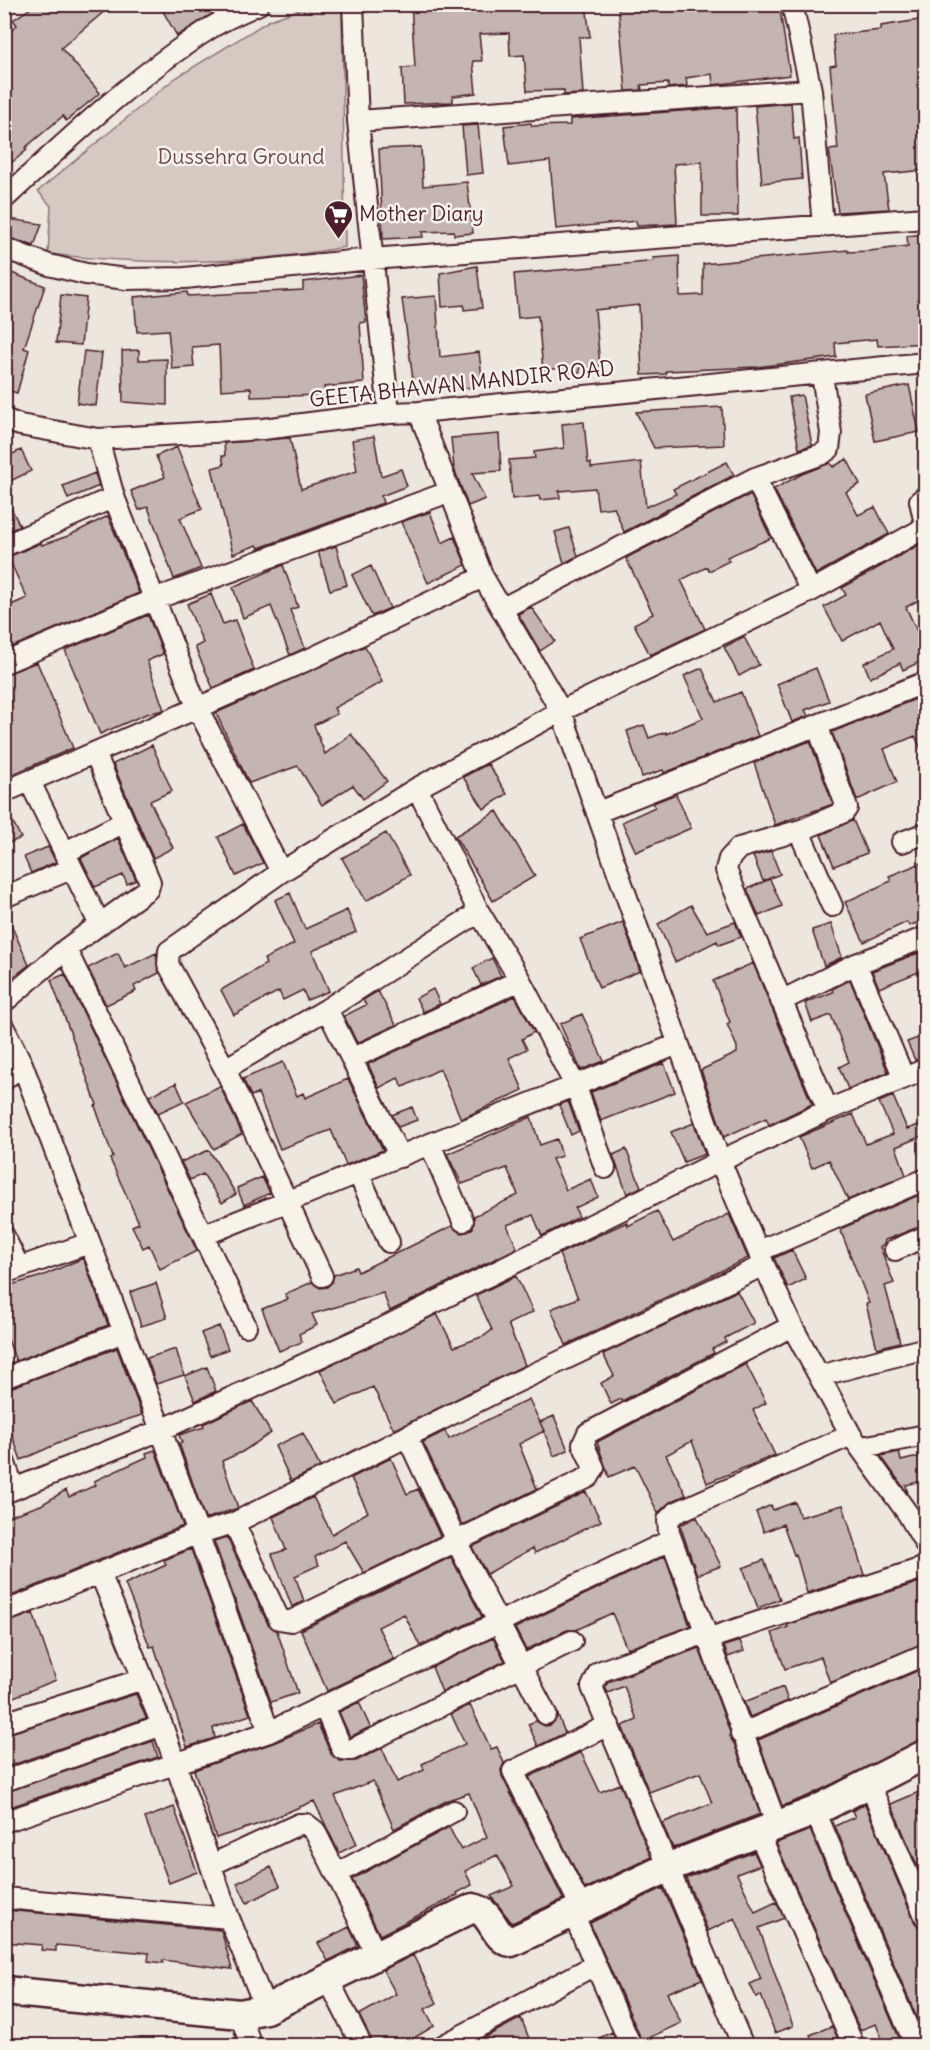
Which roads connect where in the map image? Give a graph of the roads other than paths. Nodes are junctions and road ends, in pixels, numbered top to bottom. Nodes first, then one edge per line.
1 (259, 4) edge
2 (353, 4) edge
3 (792, 4) edge
4 (811, 90) junction
5 (358, 121) junction
6 (4, 199) edge
7 (926, 218) edge
8 (823, 226) junction
9 (4, 248) edge
10 (371, 259) junction
11 (926, 363) edge
12 (822, 375) junction
13 (389, 412) junction
14 (419, 412) junction
15 (4, 419) edge
16 (98, 439) junction
17 (755, 478) junction
18 (449, 492) junction
19 (926, 496) edge
20 (114, 497) junction
21 (4, 546) edge
22 (483, 577) junction
23 (811, 591) junction
24 (155, 599) junction
25 (503, 608) junction
26 (4, 663) edge
27 (926, 682) edge
28 (198, 709) junction
29 (561, 711) junction
30 (817, 725) junction
31 (95, 753) junction
32 (30, 782) junction
33 (417, 788) junction
34 (4, 792) edge
35 (598, 812) junction
36 (124, 822) junction
37 (804, 829) junction
38 (926, 833) edge
39 (902, 842) dead end
40 (67, 861) junction
41 (281, 872) junction
42 (4, 897) edge
43 (832, 906) dead end
44 (479, 912) junction
45 (99, 923) junction
46 (926, 937) edge
47 (66, 950) junction
48 (856, 964) junction
49 (520, 980) junction
50 (782, 1001) junction
51 (4, 1002) edge
52 (327, 1009) junction
53 (4, 1028) edge
54 (678, 1044) junction
55 (353, 1058) junction
56 (22, 1064) junction
57 (225, 1069) junction
58 (926, 1069) edge
59 (904, 1078) junction
60 (4, 1080) edge
61 (576, 1087) junction
62 (828, 1110) junction
63 (430, 1144) junction
64 (400, 1157) junction
65 (720, 1161) junction
66 (605, 1168) dead end
67 (359, 1174) junction
68 (926, 1179) edge
69 (289, 1203) junction
70 (464, 1221) dead end
71 (204, 1235) junction
72 (4, 1236) edge
73 (926, 1236) edge
74 (389, 1242) dead end
75 (89, 1243) junction
76 (896, 1250) dead end
77 (761, 1258) junction
78 (12, 1270) edge
79 (322, 1276) dead end
80 (246, 1326) dead end
81 (792, 1326) junction
82 (124, 1332) junction
83 (926, 1348) edge
84 (819, 1377) junction
85 (4, 1378) edge
86 (161, 1430) junction
87 (926, 1435) edge
88 (407, 1436) junction
89 (857, 1441) junction
90 (4, 1461) edge
91 (9, 1491) edge
92 (917, 1514) edge
93 (234, 1523) junction
94 (196, 1534) junction
95 (671, 1539) junction
96 (456, 1541) junction
97 (926, 1545) edge
98 (926, 1567) edge
99 (100, 1573) junction
100 (4, 1612) edge
101 (498, 1622) junction
102 (706, 1636) junction
103 (572, 1641) dead end
104 (926, 1654) edge
105 (520, 1667) junction
106 (143, 1679) junction
107 (324, 1706) junction
108 (546, 1714) dead end
109 (4, 1723) edge
110 (162, 1725) junction
111 (609, 1725) junction
112 (269, 1732) junction
113 (741, 1734) junction
114 (926, 1754) edge
115 (174, 1764) junction
116 (4, 1781) edge
117 (870, 1785) junction
118 (454, 1811) dead end
119 (814, 1811) junction
120 (4, 1822) edge
121 (768, 1830) junction
122 (211, 1865) junction
123 (669, 1867) junction
124 (336, 1874) junction
125 (4, 1898) edge
126 (577, 1909) junction
127 (229, 1918) junction
128 (926, 1918) edge
129 (377, 1956) junction
130 (595, 1965) junction
131 (328, 1980) junction
132 (4, 1991) edge
133 (253, 2011) junction
134 (911, 2035) dead end
135 (251, 2046) edge
136 (362, 2046) edge
137 (442, 2046) edge
138 (631, 2046) edge
139 (743, 2046) edge
140 (854, 2046) edge

1 - 6 street
2 - 5 street
3 - 4 street
4 - 5 street
4 - 8 street
5 - 10 street
7 - 8 street
8 - 10 street
9 - 10 street
10 - 13 street
11 - 12 street, GEETA BHAWAN MANDIR ROAD
12 - 14 street, GEETA BHAWAN MANDIR ROAD
12 - 17 street
13 - 14 street, GEETA BHAWAN MANDIR ROAD
13 - 16 street, GEETA BHAWAN MANDIR ROAD
14 - 18 street
15 - 16 street, GEETA BHAWAN MANDIR ROAD
16 - 20 street
17 - 23 street
17 - 25 street
18 - 22 street
18 - 24 street
19 - 23 street
20 - 21 street
20 - 24 street
22 - 25 street
22 - 28 street
23 - 29 street
24 - 26 street
24 - 28 street
25 - 29 street
27 - 30 street
28 - 31 street
28 - 41 street
29 - 33 street
29 - 35 street
30 - 35 street
30 - 37 street
31 - 32 street
31 - 36 street
32 - 34 street
32 - 40 street
33 - 41 street
33 - 44 street
35 - 54 street
36 - 40 street
36 - 45 street
37 - 43 street
37 - 50 street
38 - 39 street
40 - 42 street
40 - 45 street
41 - 57 street
44 - 49 street
44 - 52 street
45 - 47 street
46 - 48 street
47 - 51 street
47 - 71 street
48 - 50 street
48 - 59 street
49 - 55 street
49 - 61 street
50 - 62 street
52 - 55 street
52 - 57 street
53 - 56 street
54 - 61 street
54 - 65 street
55 - 64 street
56 - 60 street
56 - 75 street
57 - 69 street
58 - 59 street
59 - 62 street
61 - 63 street
61 - 66 street
62 - 65 street
63 - 64 street
63 - 70 street
64 - 67 street
65 - 77 street
65 - 86 street
67 - 69 street
67 - 74 street
68 - 77 street
69 - 71 street
69 - 79 street
71 - 80 street
72 - 78 street
73 - 76 street
75 - 78 street
75 - 82 street
77 - 81 street
77 - 88 street
81 - 84 street
81 - 96 street
82 - 85 street
82 - 86 street
83 - 84 street
84 - 89 street
86 - 91 street
86 - 94 street
87 - 89 street
88 - 93 street
88 - 96 street
89 - 92 street
89 - 95 street
90 - 91 street
92 - 97 street
93 - 94 street
93 - 96 street
94 - 99 street
94 - 112 street
95 - 101 street
95 - 102 street
96 - 101 street
98 - 102 street
99 - 100 street
99 - 106 street
101 - 105 street
101 - 107 street
102 - 111 street
102 - 113 street
103 - 105 street
104 - 113 street
105 - 107 street
105 - 108 street
106 - 109 street
106 - 110 street
107 - 112 street
110 - 115 street
110 - 116 street
111 - 123 street
111 - 126 street
112 - 115 street
113 - 121 street
114 - 117 street
115 - 120 street
115 - 122 street
117 - 119 street
117 - 128 street
118 - 124 street
119 - 121 street
119 - 134 street
121 - 123 street
121 - 140 street
122 - 124 street
122 - 127 street
123 - 126 street
123 - 139 street
124 - 129 street
125 - 127 street
126 - 129 street
126 - 130 street
127 - 133 street
129 - 131 street
130 - 137 street
130 - 138 street
131 - 133 street
131 - 136 street
132 - 133 street
133 - 135 street

